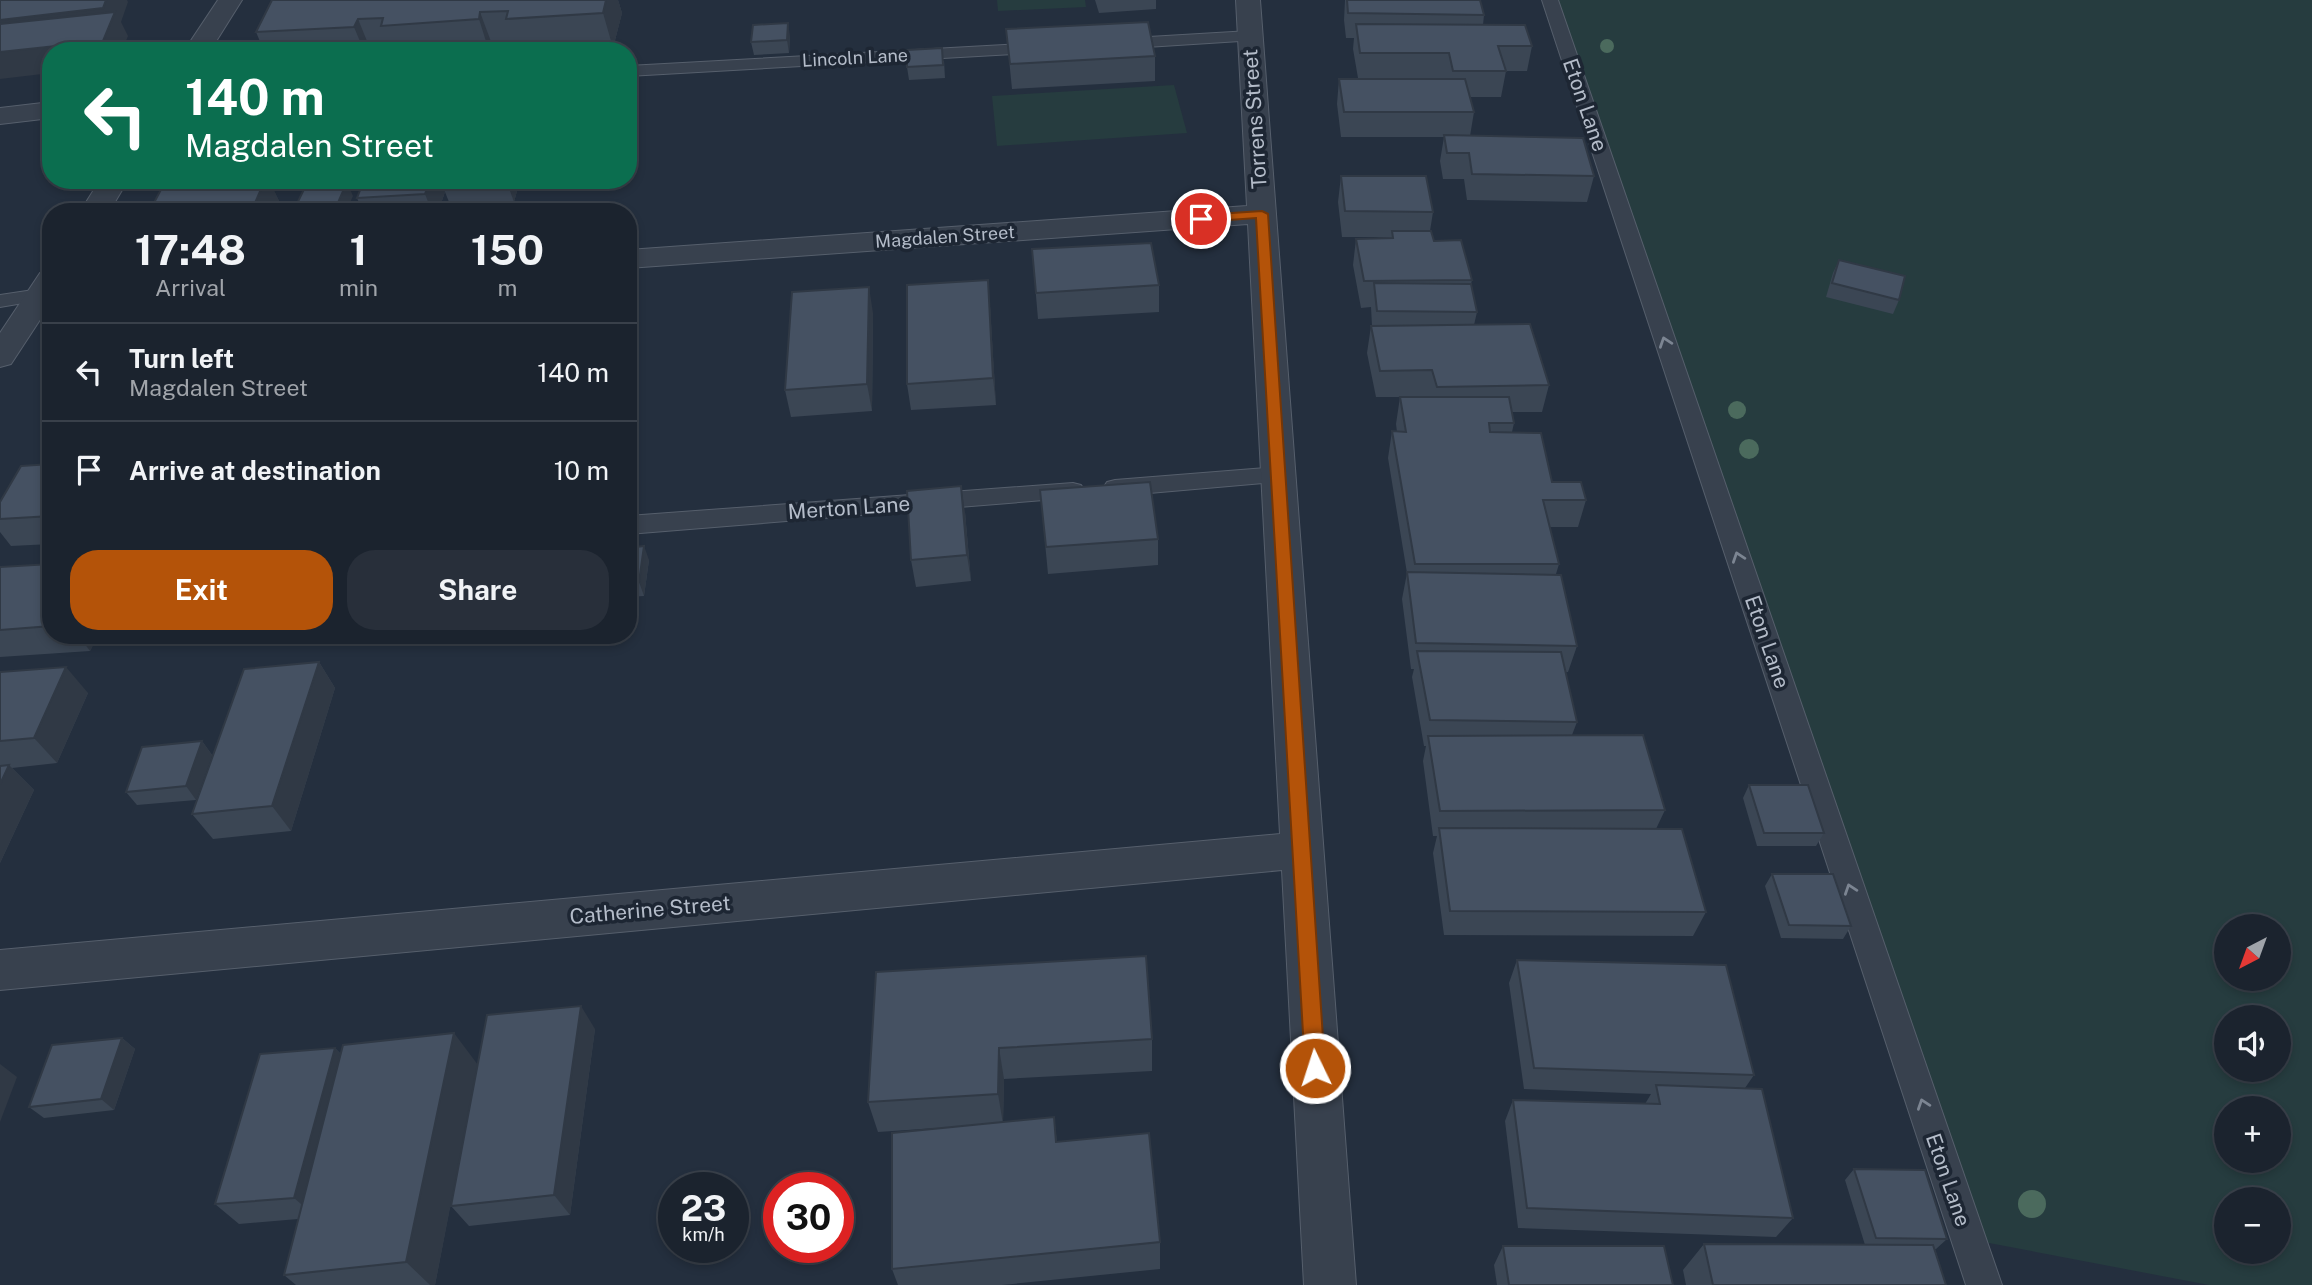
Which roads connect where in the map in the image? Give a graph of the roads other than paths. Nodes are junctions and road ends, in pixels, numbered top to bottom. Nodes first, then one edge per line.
1 (230, 0) edge
2 (1550, 0) edge
3 (1249, 18) edge
4 (203, 42) edge
5 (1099, 45) edge
6 (1058, 47) edge
7 (637, 70) edge
8 (42, 111) edge
9 (0, 116) edge
10 (1262, 214) junction
11 (637, 258) edge
12 (42, 294) edge
13 (42, 297) edge
14 (0, 301) edge
15 (0, 357) edge
16 (1279, 475) junction
17 (637, 524) edge
18 (1301, 850) junction
19 (0, 970) edge
20 (1330, 1285) edge
21 (1984, 1285) edge

1 - 4 street
21 -> 2 lane, Eton Lane
3 - 5 lane
3 - 10 street, Torrens Street
6 - 7 lane, Lincoln Lane
8 - 9 street
10 - 11 street, Magdalen Street
10 - 16 street, Torrens Street
12 - 14 lane
13 - 15 street
16 - 17 lane, Merton Lane
16 - 18 street, Torrens Street
18 - 19 street, Catherine Street
18 - 20 street, Torrens Street

